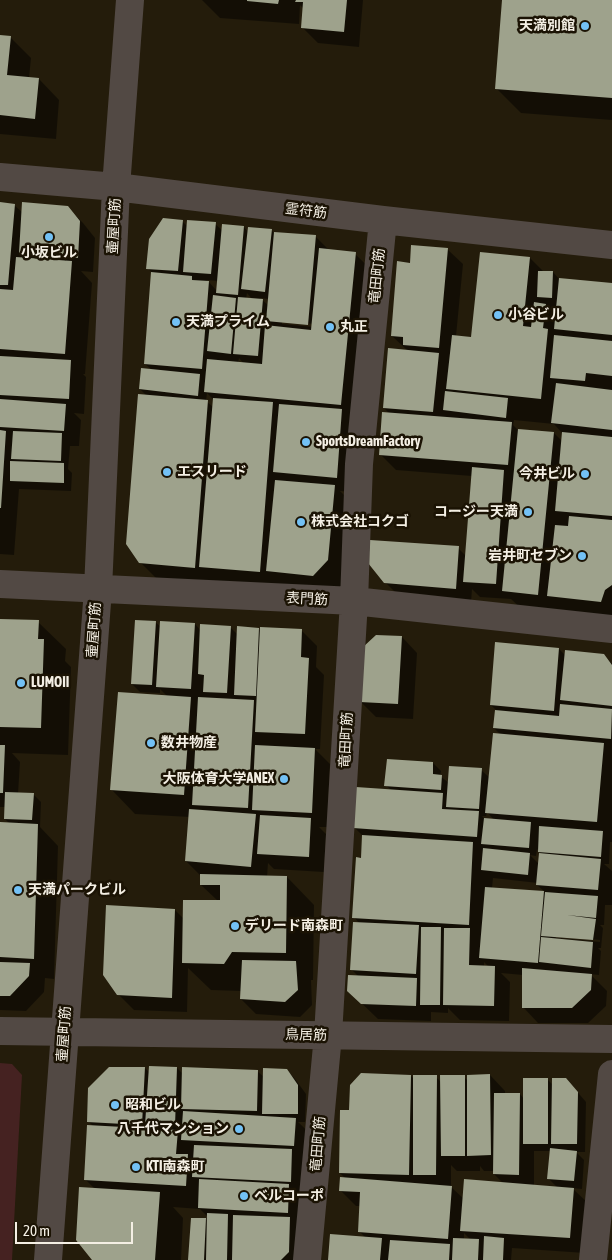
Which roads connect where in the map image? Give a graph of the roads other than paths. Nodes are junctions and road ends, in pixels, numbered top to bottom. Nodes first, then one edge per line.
1 (130, 0) edge
2 (0, 177) edge
3 (116, 187) junction
4 (383, 220) junction
5 (612, 245) edge
6 (0, 584) edge
7 (98, 589) junction
8 (354, 601) junction
9 (612, 629) edge
10 (0, 1031) edge
11 (64, 1033) junction
12 (328, 1035) junction
13 (612, 1039) edge
14 (612, 1074) edge
15 (48, 1260) edge
16 (307, 1260) edge
17 (593, 1260) edge

1 - 3 street, 壷屋町筋
2 - 3 street, 霊符筋
3 - 4 street, 霊符筋
3 - 7 street, 壷屋町筋
4 - 5 street, 霊符筋
4 - 8 street, 竜田町筋
6 - 7 street, 表門筋
7 - 8 street, 表門筋
7 - 11 street, 壷屋町筋
8 - 9 street, 表門筋
8 - 12 street, 竜田町筋
10 - 11 street, 鳥居筋
11 - 12 street, 鳥居筋
11 - 15 street, 壷屋町筋
12 - 13 street, 鳥居筋
12 - 16 street, 竜田町筋
14 - 17 street

